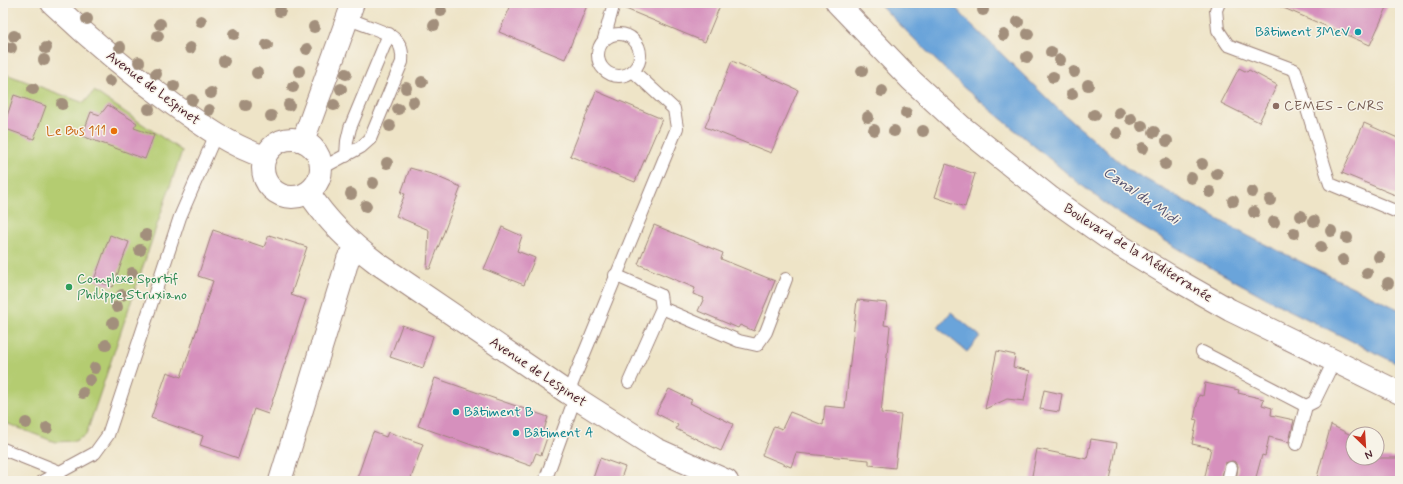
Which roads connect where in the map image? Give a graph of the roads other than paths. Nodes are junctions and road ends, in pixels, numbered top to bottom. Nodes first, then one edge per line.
1 (52, 3) edge
2 (614, 3) edge
3 (837, 3) edge
4 (1219, 3) edge
5 (350, 11) edge
6 (389, 34) junction
7 (604, 39) junction
8 (633, 71) junction
9 (216, 134) junction
10 (303, 141) junction
11 (346, 156) junction
12 (265, 157) junction
13 (322, 168) junction
14 (309, 193) junction
15 (1400, 213) edge
16 (357, 249) junction
17 (615, 275) junction
18 (786, 279) dead end
19 (662, 308) junction
20 (1202, 352) dead end
21 (1334, 361) junction
22 (629, 382) dead end
23 (1400, 393) edge
24 (571, 395) junction
25 (1306, 406) junction
26 (1296, 444) dead end
27 (3, 449) edge
28 (1231, 468) dead end
29 (60, 472) junction
30 (44, 481) edge
31 (280, 481) edge
32 (545, 481) edge
33 (727, 481) edge
34 (1228, 481) edge

1 - 9 street, Avenue de Lespinet
2 - 7 lane
3 - 21 street, Boulevard de la Méditerranée
4 - 15 lane
5 - 6 lane
5 - 10 street
6 - 11 lane
6 - 11 lane
7 - 8 lane
7 - 8 lane
8 - 17 lane
9 - 12 street, Avenue de Lespinet
9 - 29 lane
10 - 12 street
10 - 13 street
11 - 13 lane
12 - 14 street
13 - 14 street
14 - 16 street, Avenue de Lespinet
16 - 24 street, Avenue de Lespinet
16 - 31 street
17 - 19 lane
17 - 24 lane
18 - 19 lane
19 - 22 lane
20 - 25 lane
21 - 23 street, Boulevard de la Méditerranée
21 - 25 lane
24 - 32 lane
24 - 33 street, Avenue de Lespinet
25 - 26 lane
27 - 29 lane
28 - 34 lane
29 - 30 lane

